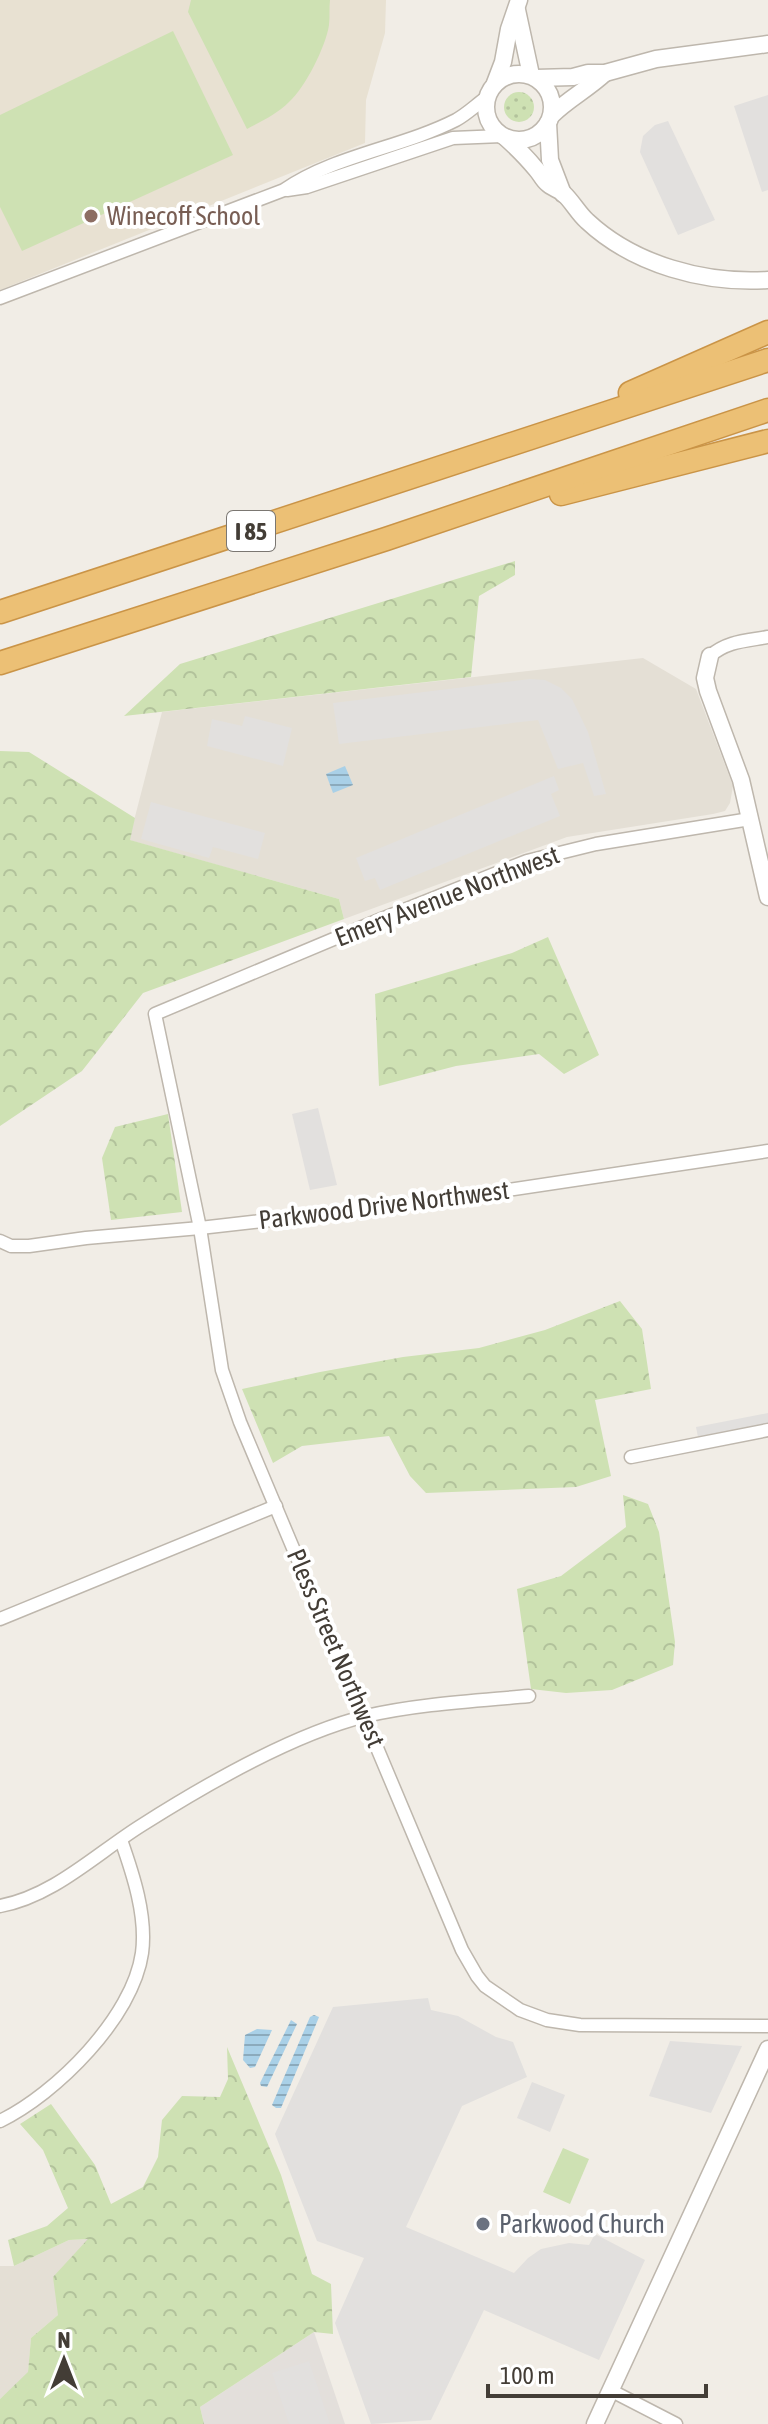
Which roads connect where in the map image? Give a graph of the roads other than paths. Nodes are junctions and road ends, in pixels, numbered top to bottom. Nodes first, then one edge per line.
1 (518, 5) edge
2 (768, 44) edge
3 (605, 73) junction
4 (534, 76) junction
5 (491, 90) junction
6 (550, 119) junction
7 (504, 137) junction
8 (284, 190) junction
9 (563, 194) junction
10 (768, 280) edge
11 (0, 298) edge
12 (768, 332) edge
13 (768, 360) edge
14 (768, 410) edge
15 (768, 441) edge
16 (502, 449) junction
17 (386, 539) junction
18 (0, 612) edge
19 (768, 637) edge
20 (710, 656) joint
21 (0, 663) edge
22 (750, 819) junction
23 (768, 897) edge
24 (155, 1014) joint
25 (768, 1151) edge
26 (200, 1228) junction
27 (0, 1241) edge
28 (768, 1430) edge
29 (631, 1457) dead end
30 (276, 1506) junction
31 (0, 1619) edge
32 (529, 1696) dead end
33 (366, 1716) junction
34 (121, 1840) junction
35 (0, 1906) edge
36 (768, 2026) edge
37 (768, 2049) edge
38 (0, 2121) edge
39 (610, 2390) junction
40 (595, 2424) edge
41 (676, 2424) edge

1 - 4 street
1 - 5 street
2 - 3 street
3 - 4 street
3 - 6 street
4 - 5 street
4 - 6 street
5 - 7 street
5 - 8 street
6 - 7 street
6 - 9 street
7 - 8 street
7 - 9 street
8 - 11 street
9 - 10 street
12 - 16 highway
13 - 16 highway, I 85
14 - 17 highway, I 85
15 - 17 highway
16 - 18 highway, I 85
17 - 21 highway, I 85
19 - 20 street
20 - 22 street
22 - 23 street
22 - 24 street, Emery Avenue Northwest
24 - 26 street, Pless Street Northwest
25 - 26 street, Parkwood Drive Northwest
26 - 27 street, Parkwood Drive Northwest
26 - 30 street, Pless Street Northwest
28 - 29 street
30 - 31 street
30 - 33 street, Pless Street Northwest
32 - 33 street
33 - 34 street
33 - 36 street, Pless Street Northwest
34 - 35 street
34 - 38 street
37 - 39 street
39 - 40 street
39 - 41 street

